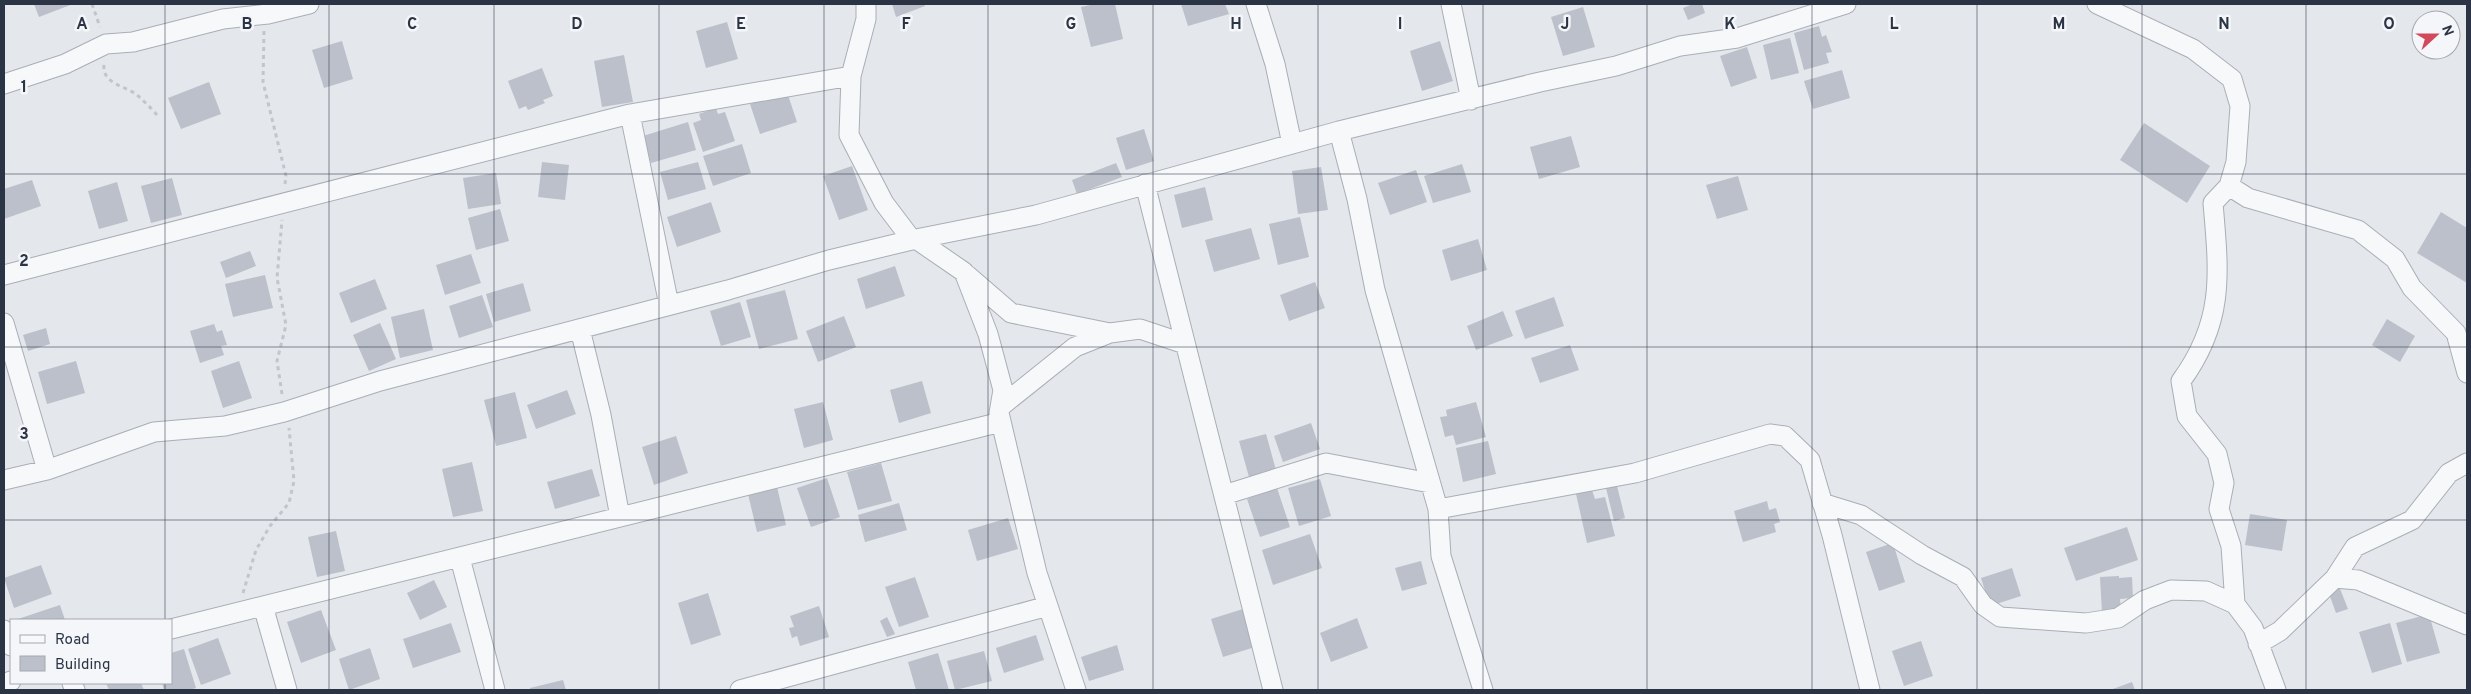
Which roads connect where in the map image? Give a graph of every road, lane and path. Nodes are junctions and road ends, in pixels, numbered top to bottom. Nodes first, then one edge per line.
1 (92, 4) edge
2 (310, 4) edge
3 (866, 4) edge
4 (1256, 4) edge
5 (1451, 4) edge
6 (1846, 4) edge
7 (2097, 4) edge
8 (268, 14) junction
9 (106, 44) junction
10 (851, 76) junction
11 (4, 84) edge
12 (1471, 100) junction
13 (630, 114) junction
14 (157, 115) dead end
15 (1339, 131) junction
16 (1292, 144) junction
17 (1145, 184) junction
18 (2229, 186) junction
19 (284, 203) junction
20 (914, 239) junction
21 (964, 272) junction
22 (4, 275) edge
23 (669, 306) junction
24 (4, 323) edge
25 (580, 329) junction
26 (1110, 333) junction
27 (1185, 344) junction
28 (2467, 373) edge
29 (284, 412) junction
30 (1000, 414) junction
31 (2467, 463) edge
32 (47, 470) junction
33 (4, 480) edge
34 (1430, 483) junction
35 (1224, 495) junction
36 (1822, 502) junction
37 (1438, 509) junction
38 (620, 517) junction
39 (460, 558) junction
40 (2335, 578) junction
41 (2235, 604) junction
42 (263, 606) junction
43 (1048, 606) junction
44 (237, 612) junction
45 (2467, 624) edge
46 (172, 629) edge
47 (4, 630) edge
48 (10, 644) edge
49 (2258, 644) junction
50 (287, 690) edge
51 (495, 690) edge
52 (740, 690) edge
53 (1076, 690) edge
54 (1273, 690) edge
55 (1483, 690) edge
56 (1870, 690) edge
57 (2276, 690) edge

1 - 9 path
2 - 8 street
3 - 10 street
4 - 16 street
5 - 12 street
6 - 12 street
7 - 18 street
8 - 9 street
8 - 19 path
9 - 11 street
9 - 14 path
10 - 13 street
10 - 20 street
12 - 15 street
13 - 19 street
13 - 23 street
15 - 16 street
15 - 34 street
16 - 17 street
17 - 20 street
17 - 27 street
18 - 28 street
18 - 41 street
19 - 22 street
19 - 29 path
20 - 21 street
20 - 23 street
21 - 26 street
21 - 30 street
23 - 25 street
24 - 32 street
25 - 29 street
25 - 38 street
26 - 27 street
26 - 30 street
27 - 35 street
29 - 32 street
29 - 44 path
30 - 38 street
30 - 43 street
31 - 40 street
32 - 33 street
34 - 35 street
34 - 37 street
35 - 54 street
36 - 37 street
36 - 41 street
36 - 56 street
37 - 55 street
38 - 39 street
39 - 42 street
39 - 51 street
40 - 45 street
40 - 49 street
41 - 49 street
42 - 44 street
42 - 50 street
43 - 52 street
43 - 53 street
44 - 46 street
47 - 48 street
49 - 57 street

